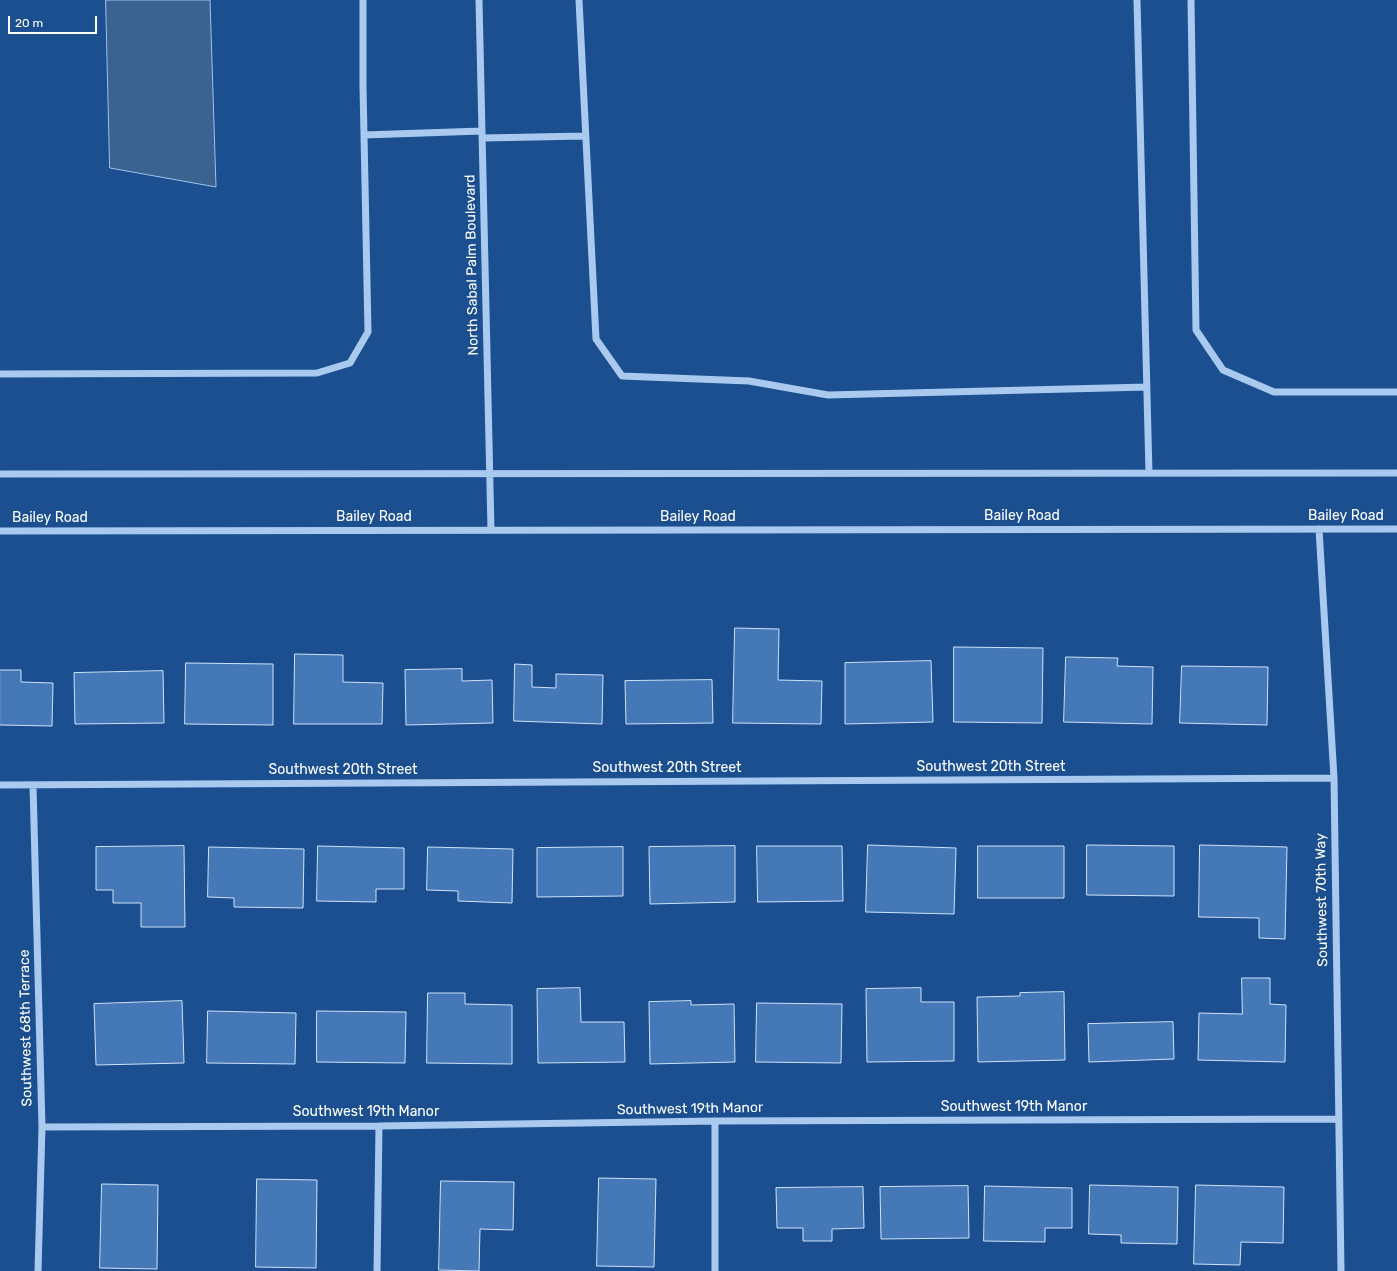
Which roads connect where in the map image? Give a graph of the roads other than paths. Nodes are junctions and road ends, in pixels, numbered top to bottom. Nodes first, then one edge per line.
1 (363, 0) edge
2 (480, 0) edge
3 (579, 0) edge
4 (1137, 0) edge
5 (1190, 0) edge
6 (364, 135) junction
7 (482, 135) junction
8 (586, 136) junction
9 (0, 374) edge
10 (1147, 388) junction
11 (1397, 392) edge
12 (490, 473) junction
13 (1150, 473) junction
14 (1397, 473) edge
15 (0, 474) edge
16 (1319, 529) junction
17 (1397, 529) edge
18 (491, 530) junction
19 (0, 531) edge
20 (1334, 778) junction
21 (0, 785) edge
22 (33, 785) junction
23 (1338, 1119) junction
24 (715, 1121) junction
25 (379, 1126) junction
26 (42, 1127) junction
27 (38, 1271) edge
28 (377, 1271) edge
29 (715, 1271) edge
30 (1341, 1271) edge

1 - 6 street
2 - 7 street, North Sabal Palm Boulevard
3 - 8 street
4 - 10 street
5 - 11 street
6 - 7 street
6 - 9 street
7 - 8 street
7 - 12 street, North Sabal Palm Boulevard
8 - 10 street
10 - 13 street
12 - 13 street
12 - 15 street
12 - 18 street, North Sabal Palm Boulevard
13 - 14 street
16 - 17 street, Bailey Road
16 - 18 street, Bailey Road
16 - 20 street, Southwest 70th Way
18 - 19 street, Bailey Road
20 - 22 street, Southwest 20th Street
20 - 23 street, Southwest 70th Way
21 - 22 street, Southwest 20th Street
22 - 26 street, Southwest 68th Terrace
23 - 24 street, Southwest 19th Manor
23 - 30 street, Southwest 70th Way
24 - 25 street, Southwest 19th Manor
24 - 29 street
25 - 26 street, Southwest 19th Manor
25 - 28 street
26 - 27 street, Southwest 68th Terrace

